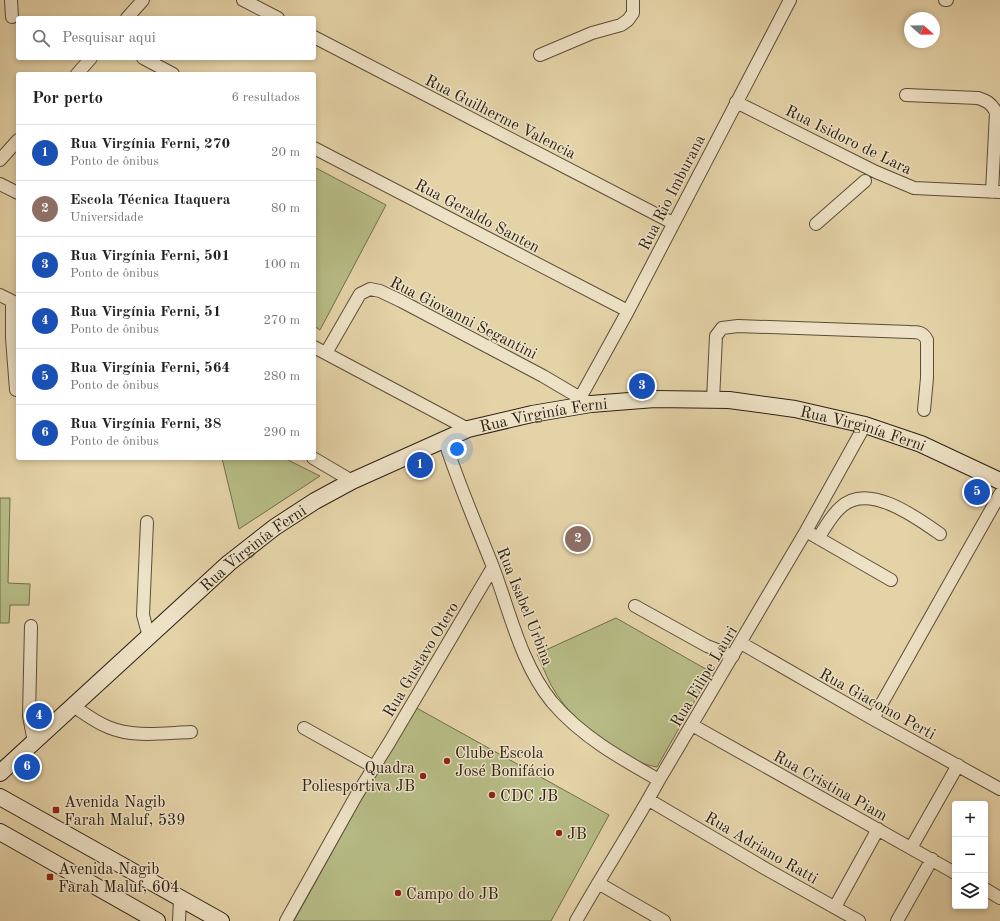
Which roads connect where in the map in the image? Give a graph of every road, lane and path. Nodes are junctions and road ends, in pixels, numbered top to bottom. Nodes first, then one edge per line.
1 (11, 0) edge
2 (143, 0) edge
3 (243, 0) edge
4 (633, 0) edge
5 (790, 0) edge
6 (129, 16) edge
7 (274, 16) edge
8 (12, 17) dead end
9 (316, 38) edge
10 (540, 55) dead end
11 (89, 60) edge
12 (147, 60) edge
13 (79, 72) edge
14 (169, 72) edge
15 (906, 95) dead end
16 (736, 102) junction
17 (16, 142) edge
18 (316, 149) edge
19 (0, 160) edge
20 (869, 177) junction
21 (0, 184) edge
22 (16, 192) edge
23 (996, 192) edge
24 (673, 223) junction
25 (816, 224) dead end
26 (0, 295) edge
27 (15, 303) edge
28 (628, 311) junction
29 (316, 348) edge
30 (326, 353) junction
31 (16, 390) dead end
32 (713, 400) junction
33 (586, 401) junction
34 (924, 410) dead end
35 (865, 425) junction
36 (468, 429) junction
37 (444, 439) junction
38 (316, 460) edge
39 (352, 481) junction
40 (1000, 481) edge
41 (1000, 494) edge
42 (147, 522) dead end
43 (806, 531) junction
44 (940, 534) dead end
45 (818, 538) junction
46 (493, 567) junction
47 (891, 580) dead end
48 (635, 606) dead end
49 (31, 626) dead end
50 (149, 637) junction
51 (741, 643) junction
52 (734, 656) junction
53 (73, 706) junction
54 (873, 719) junction
55 (692, 724) junction
56 (304, 728) dead end
57 (191, 732) dead end
58 (34, 742) junction
59 (958, 765) junction
60 (374, 767) junction
61 (0, 773) edge
62 (659, 780) junction
63 (1000, 789) edge
64 (0, 797) edge
65 (649, 800) junction
66 (878, 829) junction
67 (0, 832) edge
68 (911, 848) junction
69 (932, 859) junction
70 (952, 871) edge
71 (598, 883) junction
72 (988, 892) edge
73 (180, 898) junction
74 (1000, 898) edge
75 (835, 907) junction
76 (157, 921) edge
77 (179, 921) edge
78 (221, 921) edge
79 (286, 921) edge
80 (576, 921) edge
81 (664, 921) edge
82 (859, 921) edge
83 (897, 921) edge

1 - 8 street
2 - 6 street
3 - 7 street
4 - 10 street
5 - 16 street, Rua Rio Imburana
9 - 24 street, Rua Guilherme Valencia
11 - 13 street
12 - 14 street
15 - 23 street
16 - 20 street, Rua Isidoro de Lara
16 - 24 street, Rua Rio Imburana
17 - 19 street
18 - 28 street, Rua Geraldo Santen
20 - 23 street, Rua Isidoro de Lara
20 - 25 street
21 - 22 street
24 - 28 street, Rua Rio Imburana
26 - 27 street
27 - 31 street
28 - 33 street, Rua Rio Imburana
29 - 30 street
30 - 33 street, Rua Giovanni Segantini
30 - 36 street
32 - 33 street, Rua Virginía Ferni
32 - 34 street
32 - 35 street, Rua Virginía Ferni
33 - 36 street, Rua Virginía Ferni
35 - 40 street, Rua Virginía Ferni
35 - 43 street, Rua Filipe Lauri
36 - 37 street, Rua Virginía Ferni
37 - 39 street, Rua Virginía Ferni
37 - 46 street, Rua Isabel Urbina
38 - 39 street
39 - 50 street, Rua Virginía Ferni
41 - 54 street
42 - 50 street
43 - 45 street
43 - 51 street, Rua Filipe Lauri
44 - 45 street
45 - 47 street
46 - 60 street, Rua Gustavo Otero
46 - 62 street, Rua Isabel Urbina
48 - 52 street
49 - 58 street
50 - 53 street, Rua Virginía Ferni
51 - 52 street, Rua Filipe Lauri
51 - 54 street, Rua Giacomo Perti
52 - 55 street, Rua Filipe Lauri
53 - 57 street
53 - 58 street, Rua Virginía Ferni
54 - 59 street, Rua Giacomo Perti
55 - 62 street, Rua Filipe Lauri
55 - 66 street, Rua Cristina Piam
56 - 60 street
58 - 61 street, Rua Virginía Ferni
59 - 63 street, Rua Giacomo Perti
59 - 68 street
60 - 79 street, Rua Gustavo Otero
62 - 65 street, Rua Filipe Lauri
64 - 73 street
65 - 71 street, Rua Filipe Lauri
65 - 75 street, Rua Adriano Ratti
66 - 68 street, Rua Cristina Piam
66 - 75 street
67 - 76 street
68 - 69 street, Rua Cristina Piam
69 - 70 street, Rua Cristina Piam
69 - 83 street
71 - 80 street, Rua Filipe Lauri
71 - 81 street
72 - 74 street
73 - 77 street
73 - 78 street
75 - 82 street, Rua Adriano Ratti

